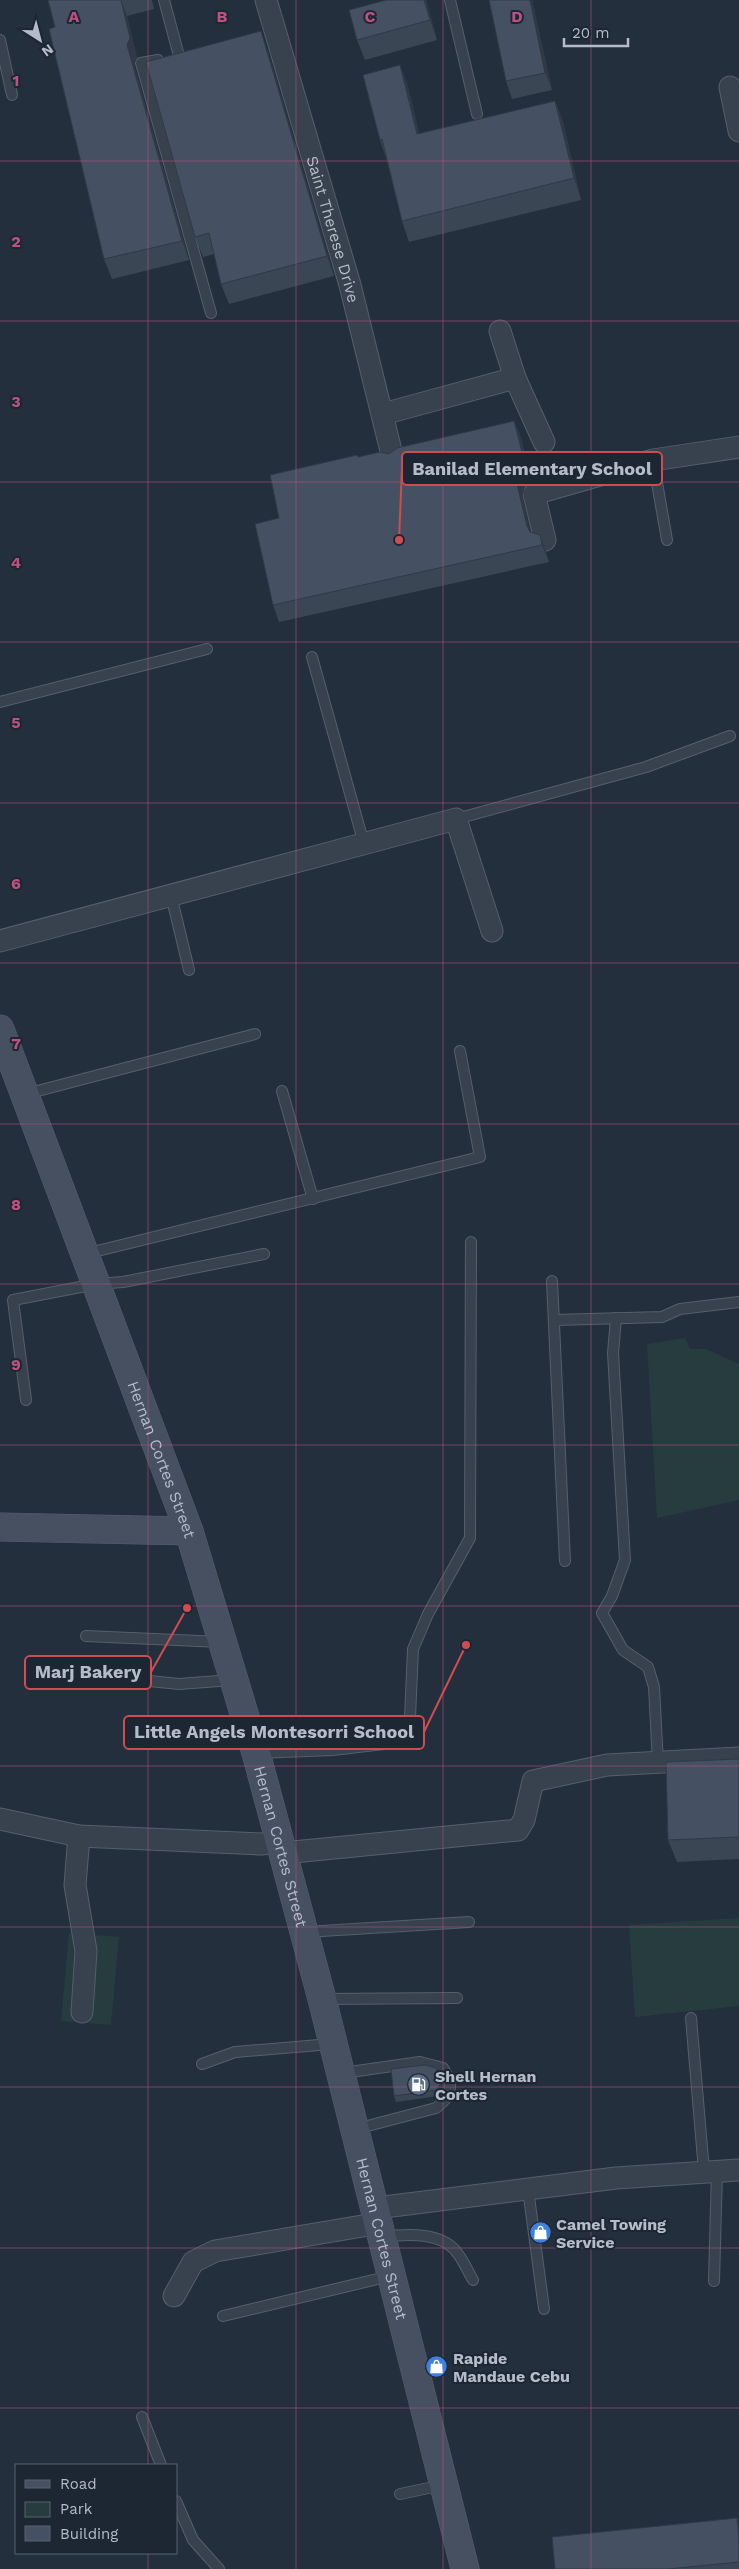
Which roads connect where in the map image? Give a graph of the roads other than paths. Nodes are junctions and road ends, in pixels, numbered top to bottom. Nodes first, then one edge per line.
1 (164, 0) edge
2 (266, 0) edge
3 (450, 0) edge
4 (0, 40) edge
5 (730, 87) dead end
6 (12, 95) dead end
7 (477, 114) dead end
8 (739, 131) edge
9 (211, 313) dead end
10 (500, 331) dead end
11 (515, 378) junction
12 (383, 414) junction
13 (544, 442) dead end
14 (739, 447) edge
15 (392, 459) edge
16 (653, 460) junction
17 (546, 540) dead end
18 (667, 540) dead end
19 (208, 649) dead end
20 (312, 657) dead end
21 (0, 702) edge
22 (730, 736) dead end
23 (456, 819) junction
24 (364, 844) junction
25 (172, 895) junction
26 (492, 931) dead end
27 (0, 941) edge
28 (189, 970) dead end
29 (0, 1030) edge
30 (256, 1034) dead end
31 (460, 1051) dead end
32 (282, 1090) dead end
33 (25, 1095) junction
34 (313, 1199) junction
35 (471, 1242) dead end
36 (84, 1254) junction
37 (264, 1254) dead end
38 (552, 1281) dead end
39 (96, 1284) junction
40 (739, 1302) edge
41 (616, 1318) junction
42 (554, 1320) junction
43 (26, 1400) dead end
44 (0, 1527) edge
45 (189, 1531) junction
46 (565, 1561) dead end
47 (86, 1636) dead end
48 (222, 1642) junction
49 (130, 1679) dead end
50 (233, 1680) junction
51 (256, 1753) junction
52 (739, 1758) edge
53 (658, 1763) junction
54 (0, 1819) edge
55 (79, 1836) junction
56 (281, 1848) junction
57 (469, 1922) dead end
58 (304, 1932) junction
59 (457, 1998) dead end
60 (322, 1999) junction
61 (82, 2012) dead end
62 (691, 2018) dead end
63 (334, 2043) junction
64 (202, 2064) dead end
65 (342, 2073) junction
66 (356, 2129) junction
67 (739, 2170) edge
68 (710, 2171) junction
69 (528, 2189) junction
70 (379, 2222) junction
71 (393, 2275) junction
72 (473, 2280) dead end
73 (714, 2280) dead end
74 (174, 2296) dead end
75 (544, 2310) dead end
76 (223, 2316) dead end
77 (142, 2417) dead end
78 (162, 2464) edge
79 (444, 2485) junction
80 (400, 2494) dead end
81 (178, 2506) edge
82 (218, 2569) edge
83 (465, 2569) edge

1 - 9 lane
2 - 12 street, Saint Therese Drive
3 - 7 lane
4 - 6 lane
5 - 8 street
10 - 11 street
11 - 12 street
11 - 13 street
12 - 15 street, Saint Therese Drive
14 - 16 street
16 - 17 street
16 - 18 lane
19 - 21 lane
20 - 24 lane
22 - 23 lane
23 - 24 street
23 - 26 street
24 - 25 street
25 - 27 street
25 - 28 lane
29 - 33 main road, Hernan Cortes Street
30 - 33 lane
31 - 34 lane
32 - 34 lane
33 - 36 main road, Hernan Cortes Street
34 - 36 lane
35 - 51 lane
36 - 39 main road, Hernan Cortes Street
37 - 39 lane
38 - 42 lane
39 - 43 lane
39 - 45 main road, Hernan Cortes Street
40 - 41 lane
41 - 42 lane
41 - 53 lane
42 - 46 lane
44 - 45 main road
45 - 48 main road, Hernan Cortes Street
47 - 48 lane
48 - 50 main road, Hernan Cortes Street
49 - 50 lane
50 - 51 main road, Hernan Cortes Street
51 - 56 main road, Hernan Cortes Street
52 - 53 street
53 - 56 street
54 - 55 street
55 - 56 street
55 - 61 street
56 - 58 main road, Hernan Cortes Street
57 - 58 lane
58 - 60 main road, Hernan Cortes Street
59 - 60 lane
60 - 63 main road, Hernan Cortes Street
62 - 68 lane
63 - 64 lane
63 - 65 main road, Hernan Cortes Street
65 - 66 main road, Hernan Cortes Street
65 - 66 lane
66 - 70 main road, Hernan Cortes Street
67 - 68 street
68 - 69 street
68 - 73 lane
69 - 70 street
69 - 75 lane
70 - 71 main road, Hernan Cortes Street
70 - 72 lane
70 - 74 street
71 - 76 lane
71 - 79 main road, Hernan Cortes Street
77 - 78 lane
79 - 80 lane
79 - 83 main road, Hernan Cortes Street
81 - 82 lane

